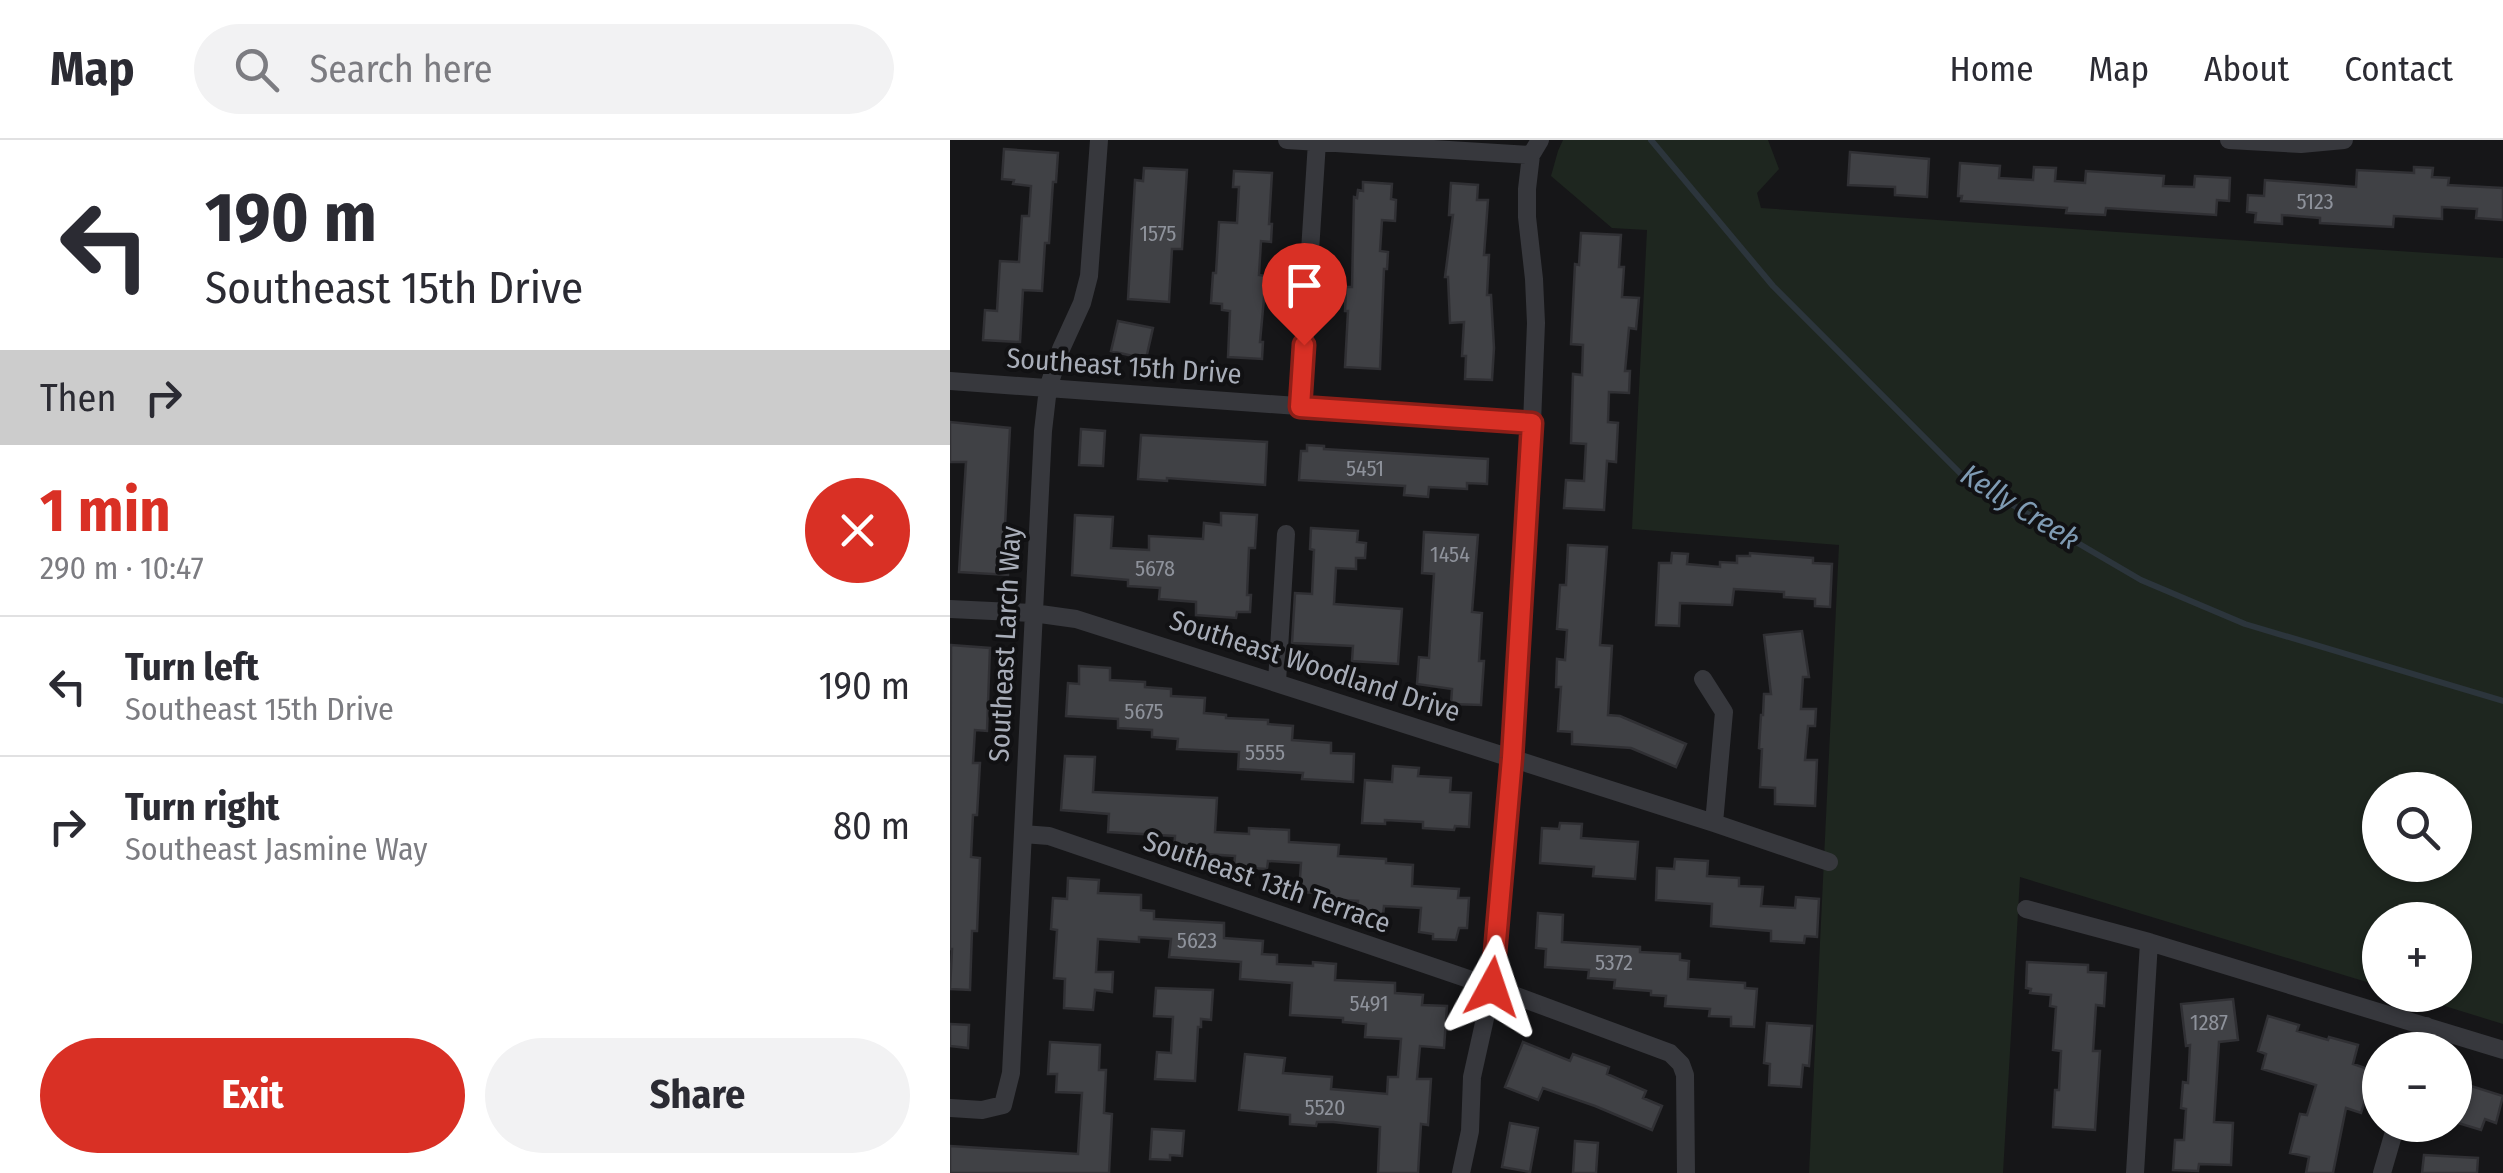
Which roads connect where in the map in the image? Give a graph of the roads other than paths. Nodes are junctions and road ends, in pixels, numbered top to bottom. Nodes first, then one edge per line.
1 (1098, 140) edge
2 (1287, 140) edge
3 (2229, 140) edge
4 (2344, 140) edge
5 (1317, 142) edge
6 (1536, 148) edge
7 (950, 380) edge
8 (1048, 388) junction
9 (1300, 407) junction
10 (1532, 423) junction
11 (1286, 534) dead end
12 (950, 609) edge
13 (1034, 613) junction
14 (1703, 679) dead end
15 (1276, 682) junction
16 (1512, 758) junction
17 (1714, 823) junction
18 (1023, 834) junction
19 (1829, 862) dead end
20 (2026, 909) dead end
21 (2149, 942) junction
22 (1492, 987) junction
23 (2426, 1026) junction
24 (2424, 1032) edge
25 (2503, 1050) edge
26 (950, 1108) edge
27 (2391, 1142) edge
28 (1461, 1173) edge
29 (1686, 1173) edge
30 (2136, 1173) edge
31 (2382, 1173) edge

1 - 8 street, Southeast Larch Way
2 - 5 street
3 - 4 street
5 - 6 street
5 - 9 street
6 - 10 street
7 - 8 street, Southeast 15th Drive
8 - 9 street, Southeast 15th Drive
8 - 13 street, Southeast Larch Way
9 - 10 street, Southeast 15th Drive
10 - 16 street
11 - 15 street
12 - 13 street, Southeast Woodland Drive
13 - 15 street, Southeast Woodland Drive
13 - 18 street, Southeast Larch Way
14 - 17 street
15 - 16 street, Southeast Woodland Drive
16 - 17 street, Southeast Woodland Drive
16 - 22 street
17 - 19 street, Southeast Woodland Drive
18 - 22 street, Southeast 13th Terrace
18 - 26 street, Southeast Larch Way
20 - 21 street
21 - 23 street
21 - 30 street
22 - 28 street
22 - 29 street, Southeast 13th Terrace
23 - 24 street
23 - 25 street
27 - 31 street

